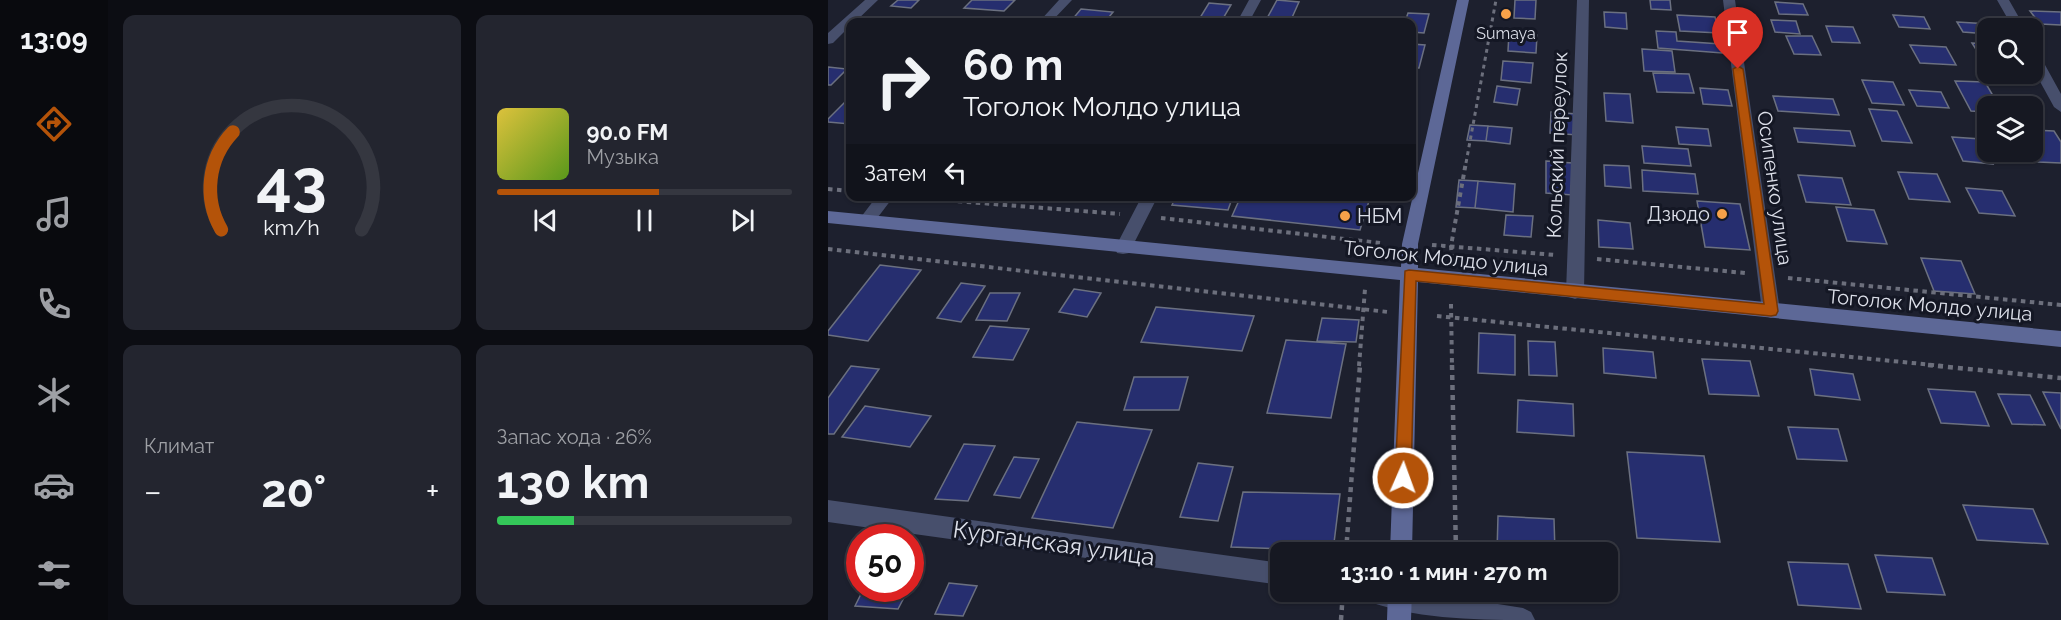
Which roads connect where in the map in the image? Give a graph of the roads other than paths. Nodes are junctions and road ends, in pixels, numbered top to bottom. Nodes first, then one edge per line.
1 (872, 0) edge
2 (1066, 0) edge
3 (1255, 0) edge
4 (1463, 0) edge
5 (1583, 0) edge
6 (1729, 0) edge
7 (2003, 0) edge
8 (852, 18) edge
9 (1049, 18) edge
10 (1245, 18) edge
11 (2013, 18) edge
12 (846, 24) edge
13 (828, 40) edge
14 (2043, 74) edge
15 (2061, 107) edge
16 (882, 201) edge
17 (1147, 201) edge
18 (828, 217) edge
19 (866, 221) junction
20 (1123, 248) junction
21 (1409, 275) junction
22 (1575, 292) junction
23 (1771, 311) junction
24 (2061, 339) edge
25 (828, 511) edge
26 (1401, 542) edge
27 (1270, 572) edge
28 (1399, 604) edge
29 (1523, 620) edge

1 - 8 street
2 - 9 street
3 - 10 street
4 - 21 main road
5 - 22 street, Кольский переулок
6 - 23 street, Осипенко улица
7 - 11 street
12 - 13 street
14 - 15 street
16 - 19 street
17 - 20 street
18 - 19 main road, Тоголок Молдо улица
19 - 20 main road, Тоголок Молдо улица
20 - 21 main road, Тоголок Молдо улица
21 - 22 main road, Тоголок Молдо улица
21 - 26 main road
22 - 23 main road, Тоголок Молдо улица
23 - 24 main road, Тоголок Молдо улица
25 - 27 street, Курганская улица
28 - 29 street

